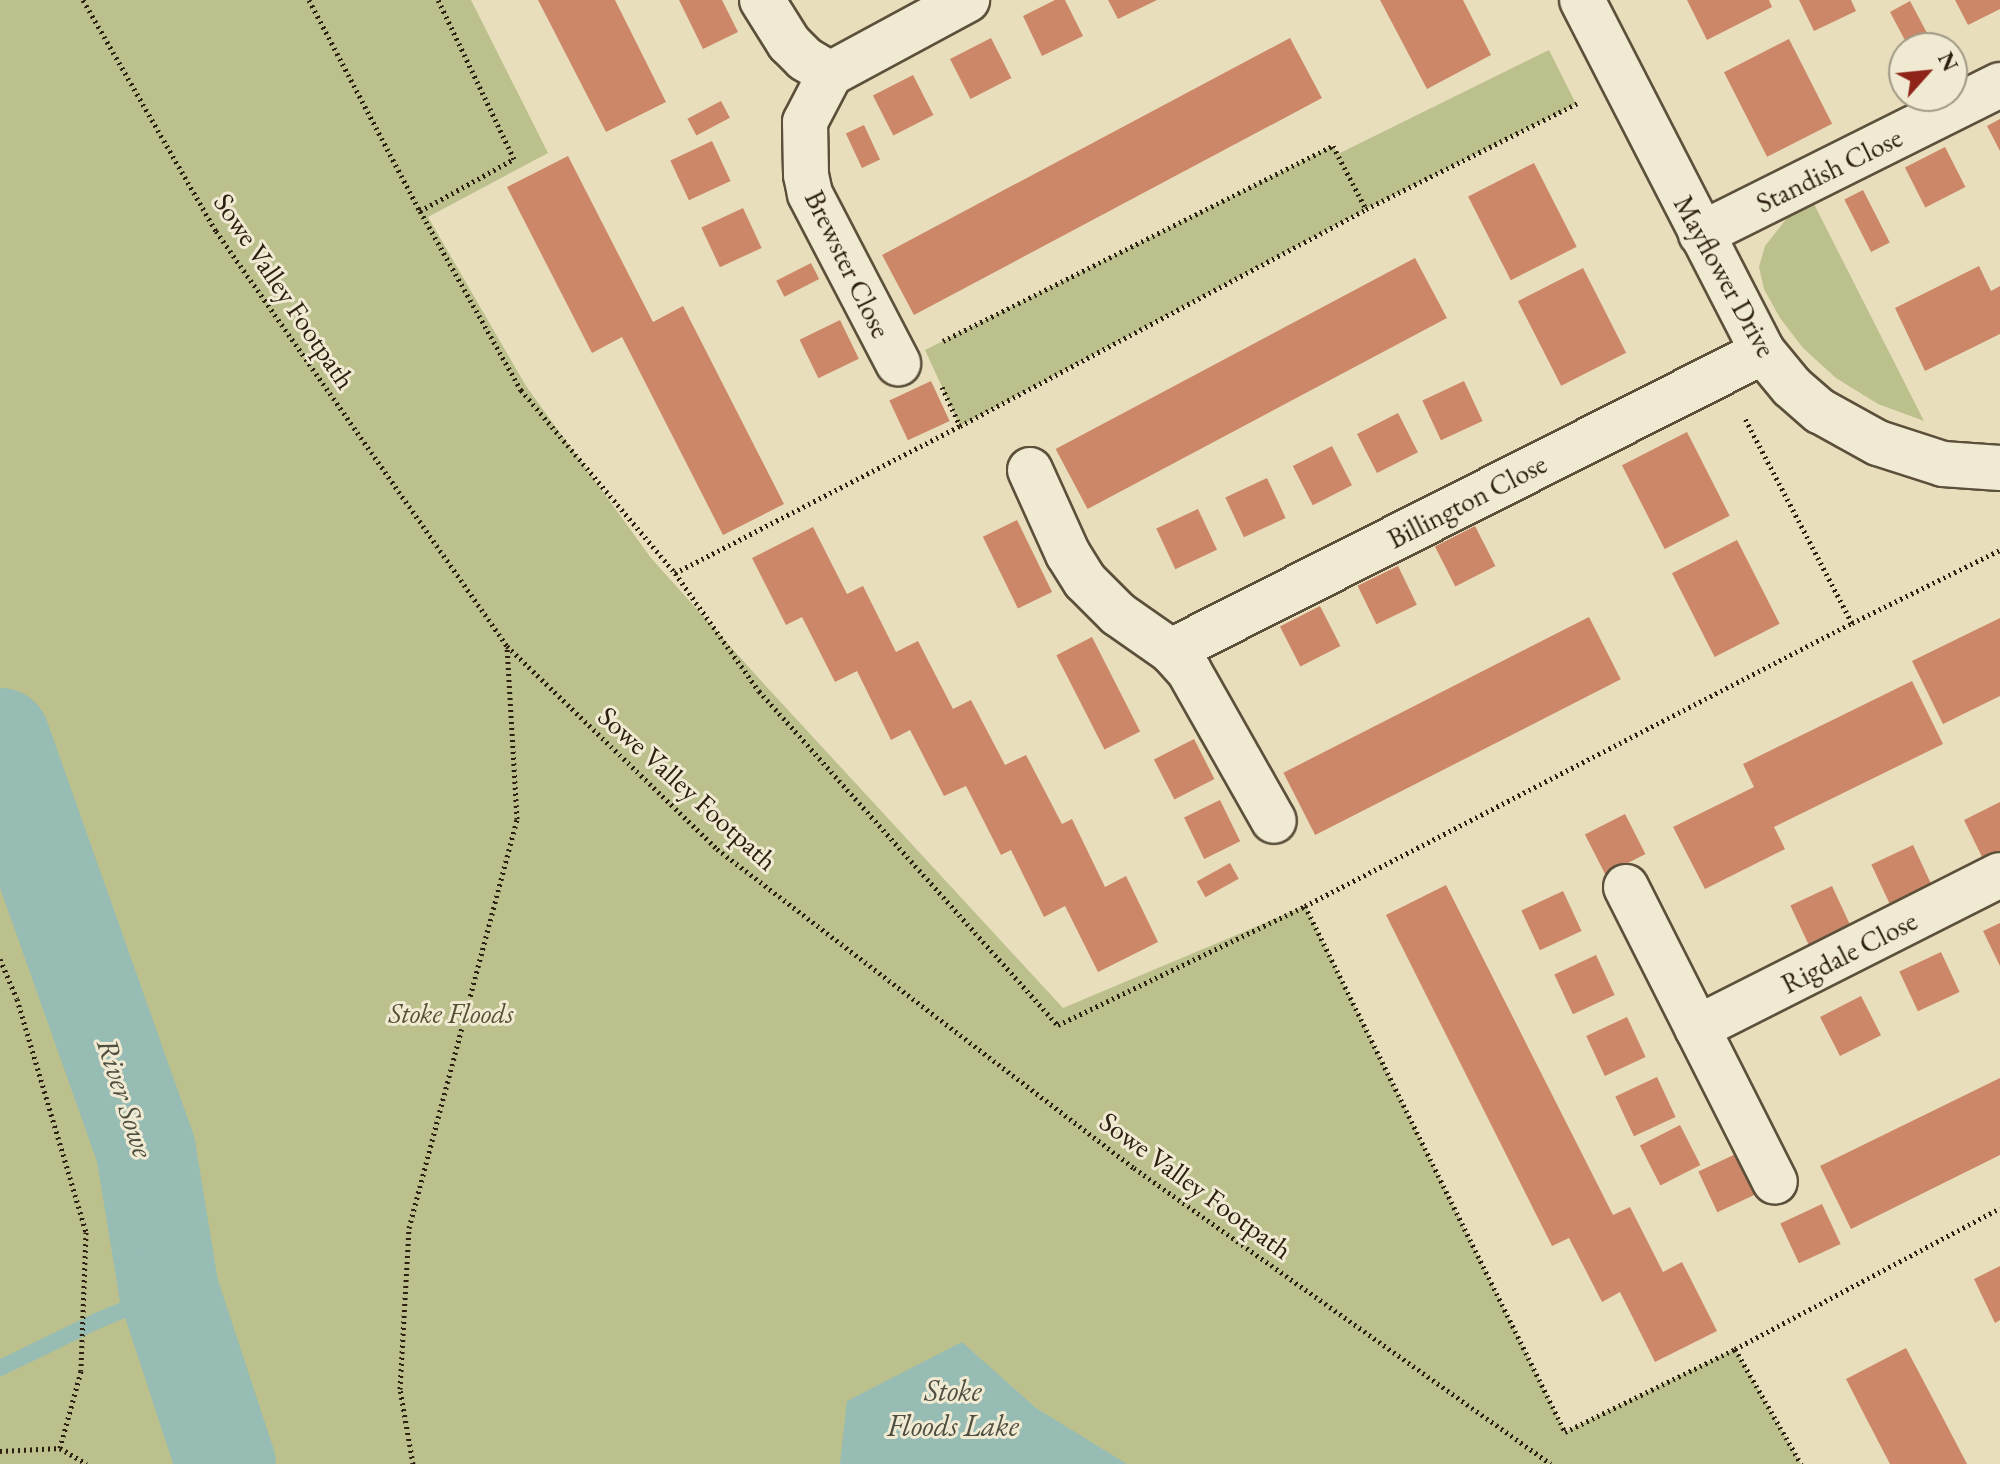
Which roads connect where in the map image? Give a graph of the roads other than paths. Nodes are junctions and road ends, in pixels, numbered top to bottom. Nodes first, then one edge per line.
1 (762, 0) edge
2 (967, 0) edge
3 (1582, 0) edge
4 (830, 74) junction
5 (2000, 85) edge
6 (1701, 234) junction
7 (1763, 352) junction
8 (898, 363) road end
9 (2000, 468) edge
10 (1030, 470) dead end
11 (1171, 651) junction
12 (1274, 821) dead end
13 (2000, 875) edge
14 (1626, 887) dead end
15 (1697, 1028) junction
16 (1775, 1182) dead end

1 - 4 street
2 - 4 street
3 - 6 street, Mayflower Drive
4 - 8 street, Brewster Close
5 - 6 street, Standish Close
6 - 7 street, Mayflower Drive
7 - 9 street, Mayflower Drive
7 - 11 street, Billington Close
10 - 11 street
11 - 12 street
13 - 15 street, Rigdale Close
14 - 15 street
15 - 16 street

